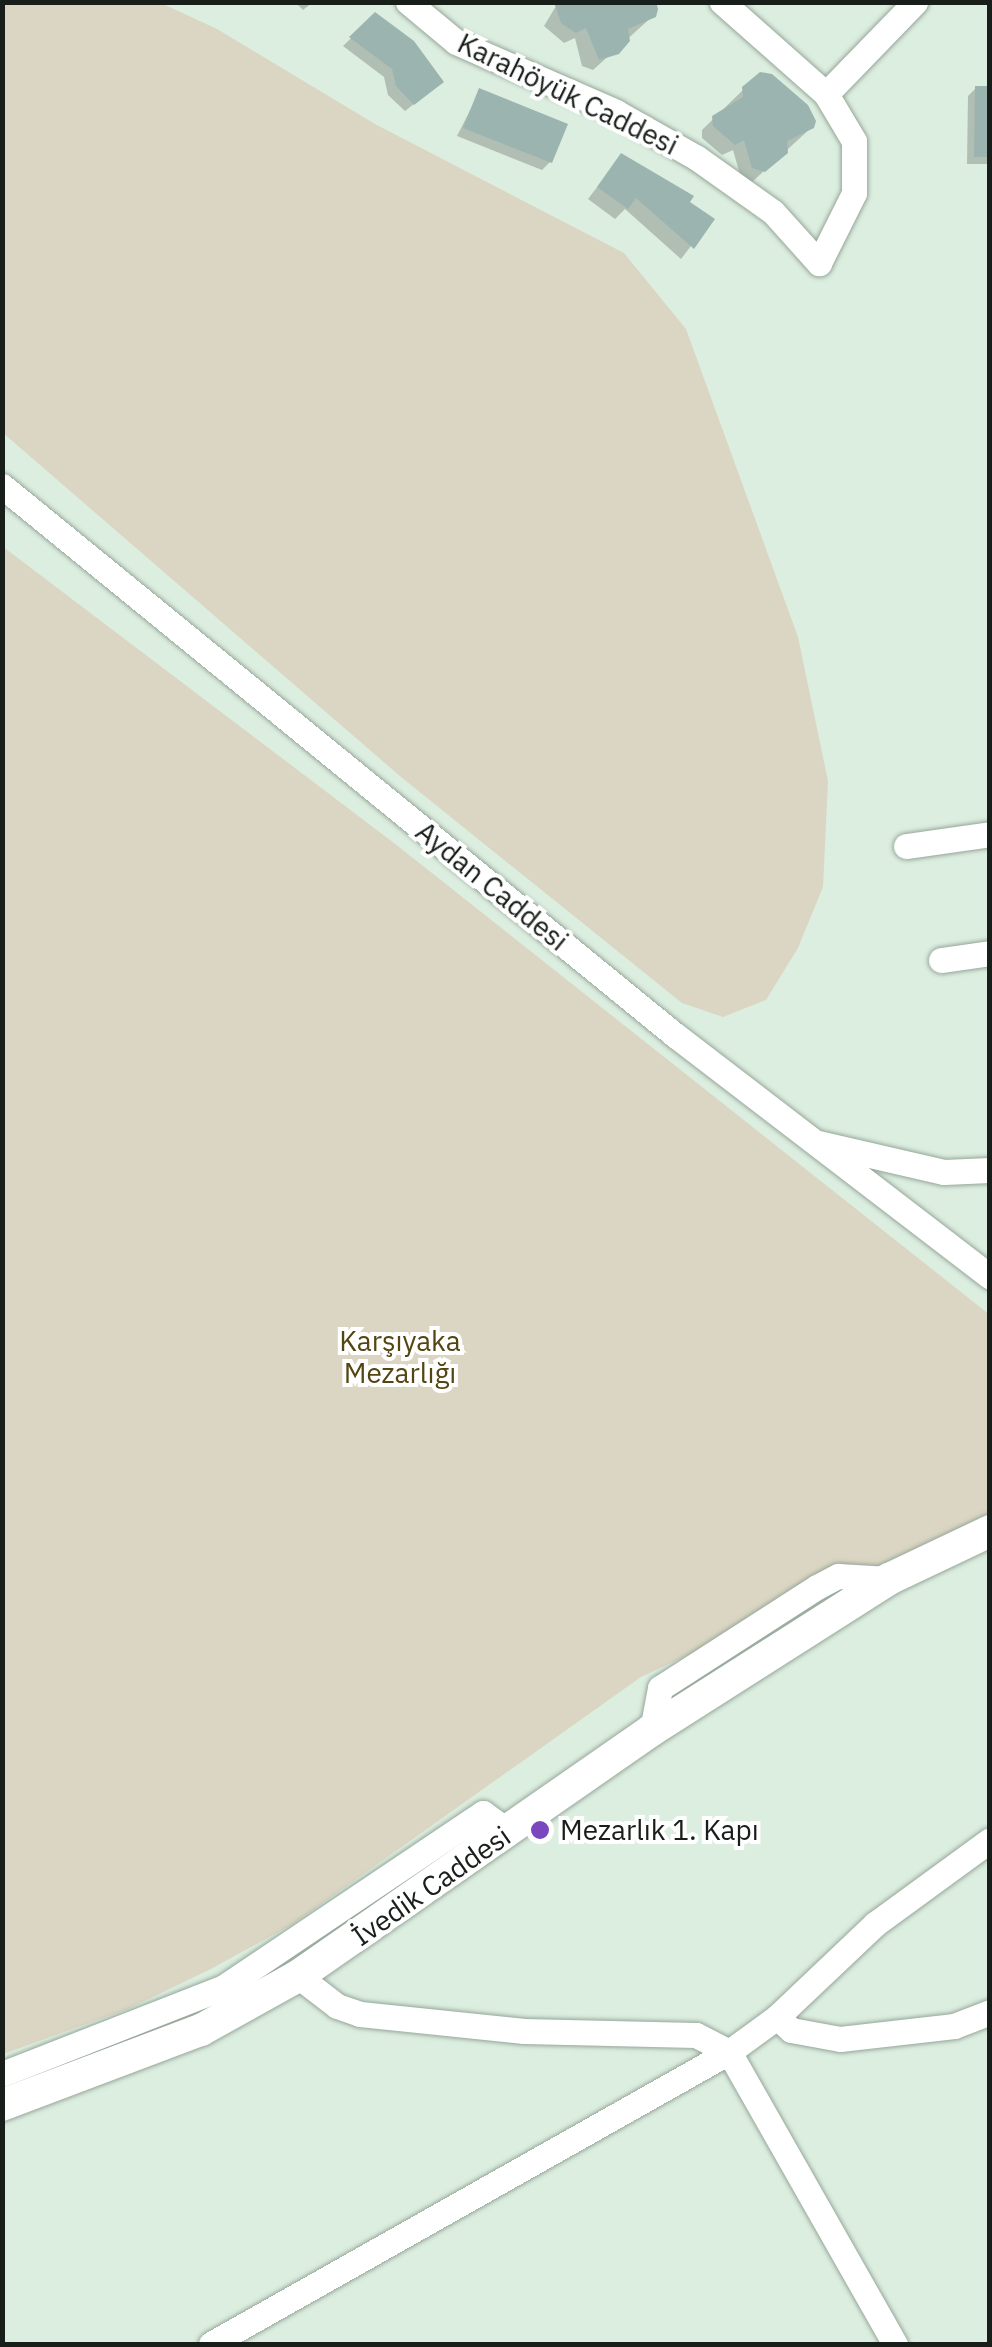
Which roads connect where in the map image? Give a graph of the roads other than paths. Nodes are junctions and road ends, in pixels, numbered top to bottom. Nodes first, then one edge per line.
1 (408, 2) edge
2 (722, 2) edge
3 (916, 2) edge
4 (826, 94) junction
5 (2, 486) edge
6 (990, 834) edge
7 (906, 846) dead end
8 (990, 953) edge
9 (941, 960) dead end
10 (808, 1140) junction
11 (990, 1170) edge
12 (990, 1277) edge
13 (990, 1531) edge
14 (990, 1840) edge
15 (341, 1931) junction
16 (298, 1976) junction
17 (990, 2012) edge
18 (778, 2017) junction
19 (730, 2052) junction
20 (75, 2064) junction
21 (2, 2074) edge
22 (2, 2105) edge
23 (211, 2344) edge
24 (895, 2344) edge

1 - 4 street, Karahöyük Caddesi
2 - 4 street
3 - 4 street
5 - 10 street, Aydan Caddesi
6 - 7 street
8 - 9 street
10 - 11 street
10 - 12 street, Aydan Caddesi
13 - 15 main road, İvedik Caddesi
14 - 18 street
15 - 16 main road, İvedik Caddesi
15 - 20 street
16 - 19 street
16 - 20 main road, İvedik Caddesi
17 - 18 street
18 - 19 street
19 - 23 street
19 - 24 street
20 - 21 street
20 - 22 main road, İvedik Caddesi

